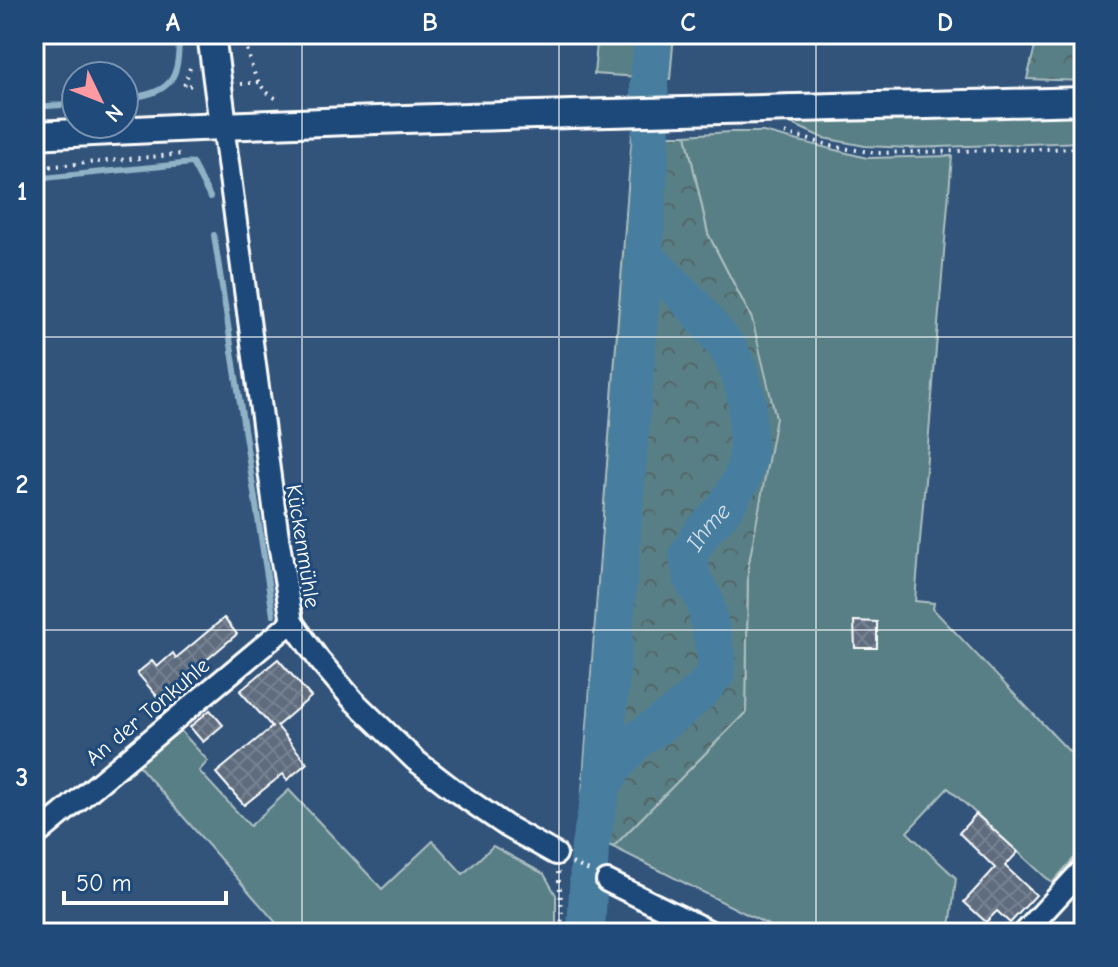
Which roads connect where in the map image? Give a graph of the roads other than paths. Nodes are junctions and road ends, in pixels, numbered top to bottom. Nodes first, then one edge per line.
1 (211, 34) edge
2 (1084, 101) edge
3 (34, 135) edge
4 (224, 138) junction
5 (292, 622) junction
6 (34, 837) edge
7 (556, 854) road end
8 (1084, 868) edge
9 (607, 881) dead end
10 (713, 933) edge
11 (1024, 933) edge

1 - 4 main road
2 - 4 main road
3 - 4 main road
4 - 5 street, Kückenmühle
5 - 6 street, An der Tonkuhle
5 - 7 street, Kückenmühle
8 - 11 street
9 - 10 street

